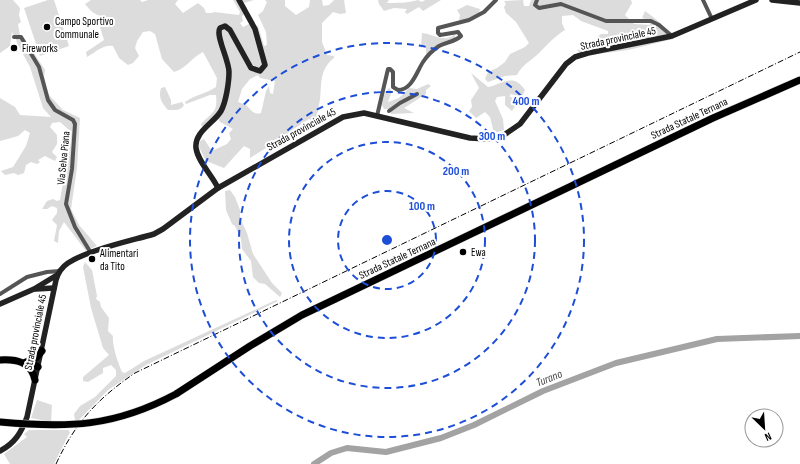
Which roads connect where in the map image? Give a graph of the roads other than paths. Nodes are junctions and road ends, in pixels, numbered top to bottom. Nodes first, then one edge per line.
1 (239, 0) edge
2 (496, 0) edge
3 (537, 0) edge
4 (703, 0) edge
5 (756, 0) edge
6 (772, 0) edge
7 (797, 2) edge
8 (712, 19) junction
9 (672, 36) junction
10 (16, 37) dead end
11 (800, 80) edge
12 (417, 94) dead end
13 (389, 111) dead end
14 (377, 116) junction
15 (218, 188) junction
16 (90, 253) junction
17 (59, 273) junction
18 (46, 286) junction
19 (54, 287) junction
20 (0, 294) edge
21 (52, 296) junction
22 (0, 304) edge
23 (42, 351) junction
24 (0, 360) edge
25 (27, 363) junction
26 (38, 367) junction
27 (35, 380) junction
28 (0, 422) edge
29 (1, 451) edge

1 - 15 main road
2 - 14 street
3 - 9 street
4 - 8 street
5 - 8 main road, Strada provinciale 45
6 - 7 main road
8 - 9 main road, Strada provinciale 45
9 - 14 main road, Strada provinciale 45
10 - 16 street, Via Selva Piana
11 - 28 highway, Strada Statale Ternana, bridge
12 - 13 street
14 - 15 main road, Strada provinciale 45
15 - 16 main road, Strada provinciale 45
16 - 17 main road, Strada provinciale 45
17 - 18 main road
17 - 19 main road, Strada provinciale 45
17 - 20 street
18 - 19 main road
18 - 21 main road
18 - 22 main road
19 - 21 main road, Strada provinciale 45
21 - 23 main road, Strada provinciale 45
23 - 25 highway
23 - 26 main road, Strada provinciale 45
24 - 25 highway
25 - 26 highway
25 - 27 highway
26 - 27 main road, Strada provinciale 45
27 - 29 main road, Strada provinciale 45

